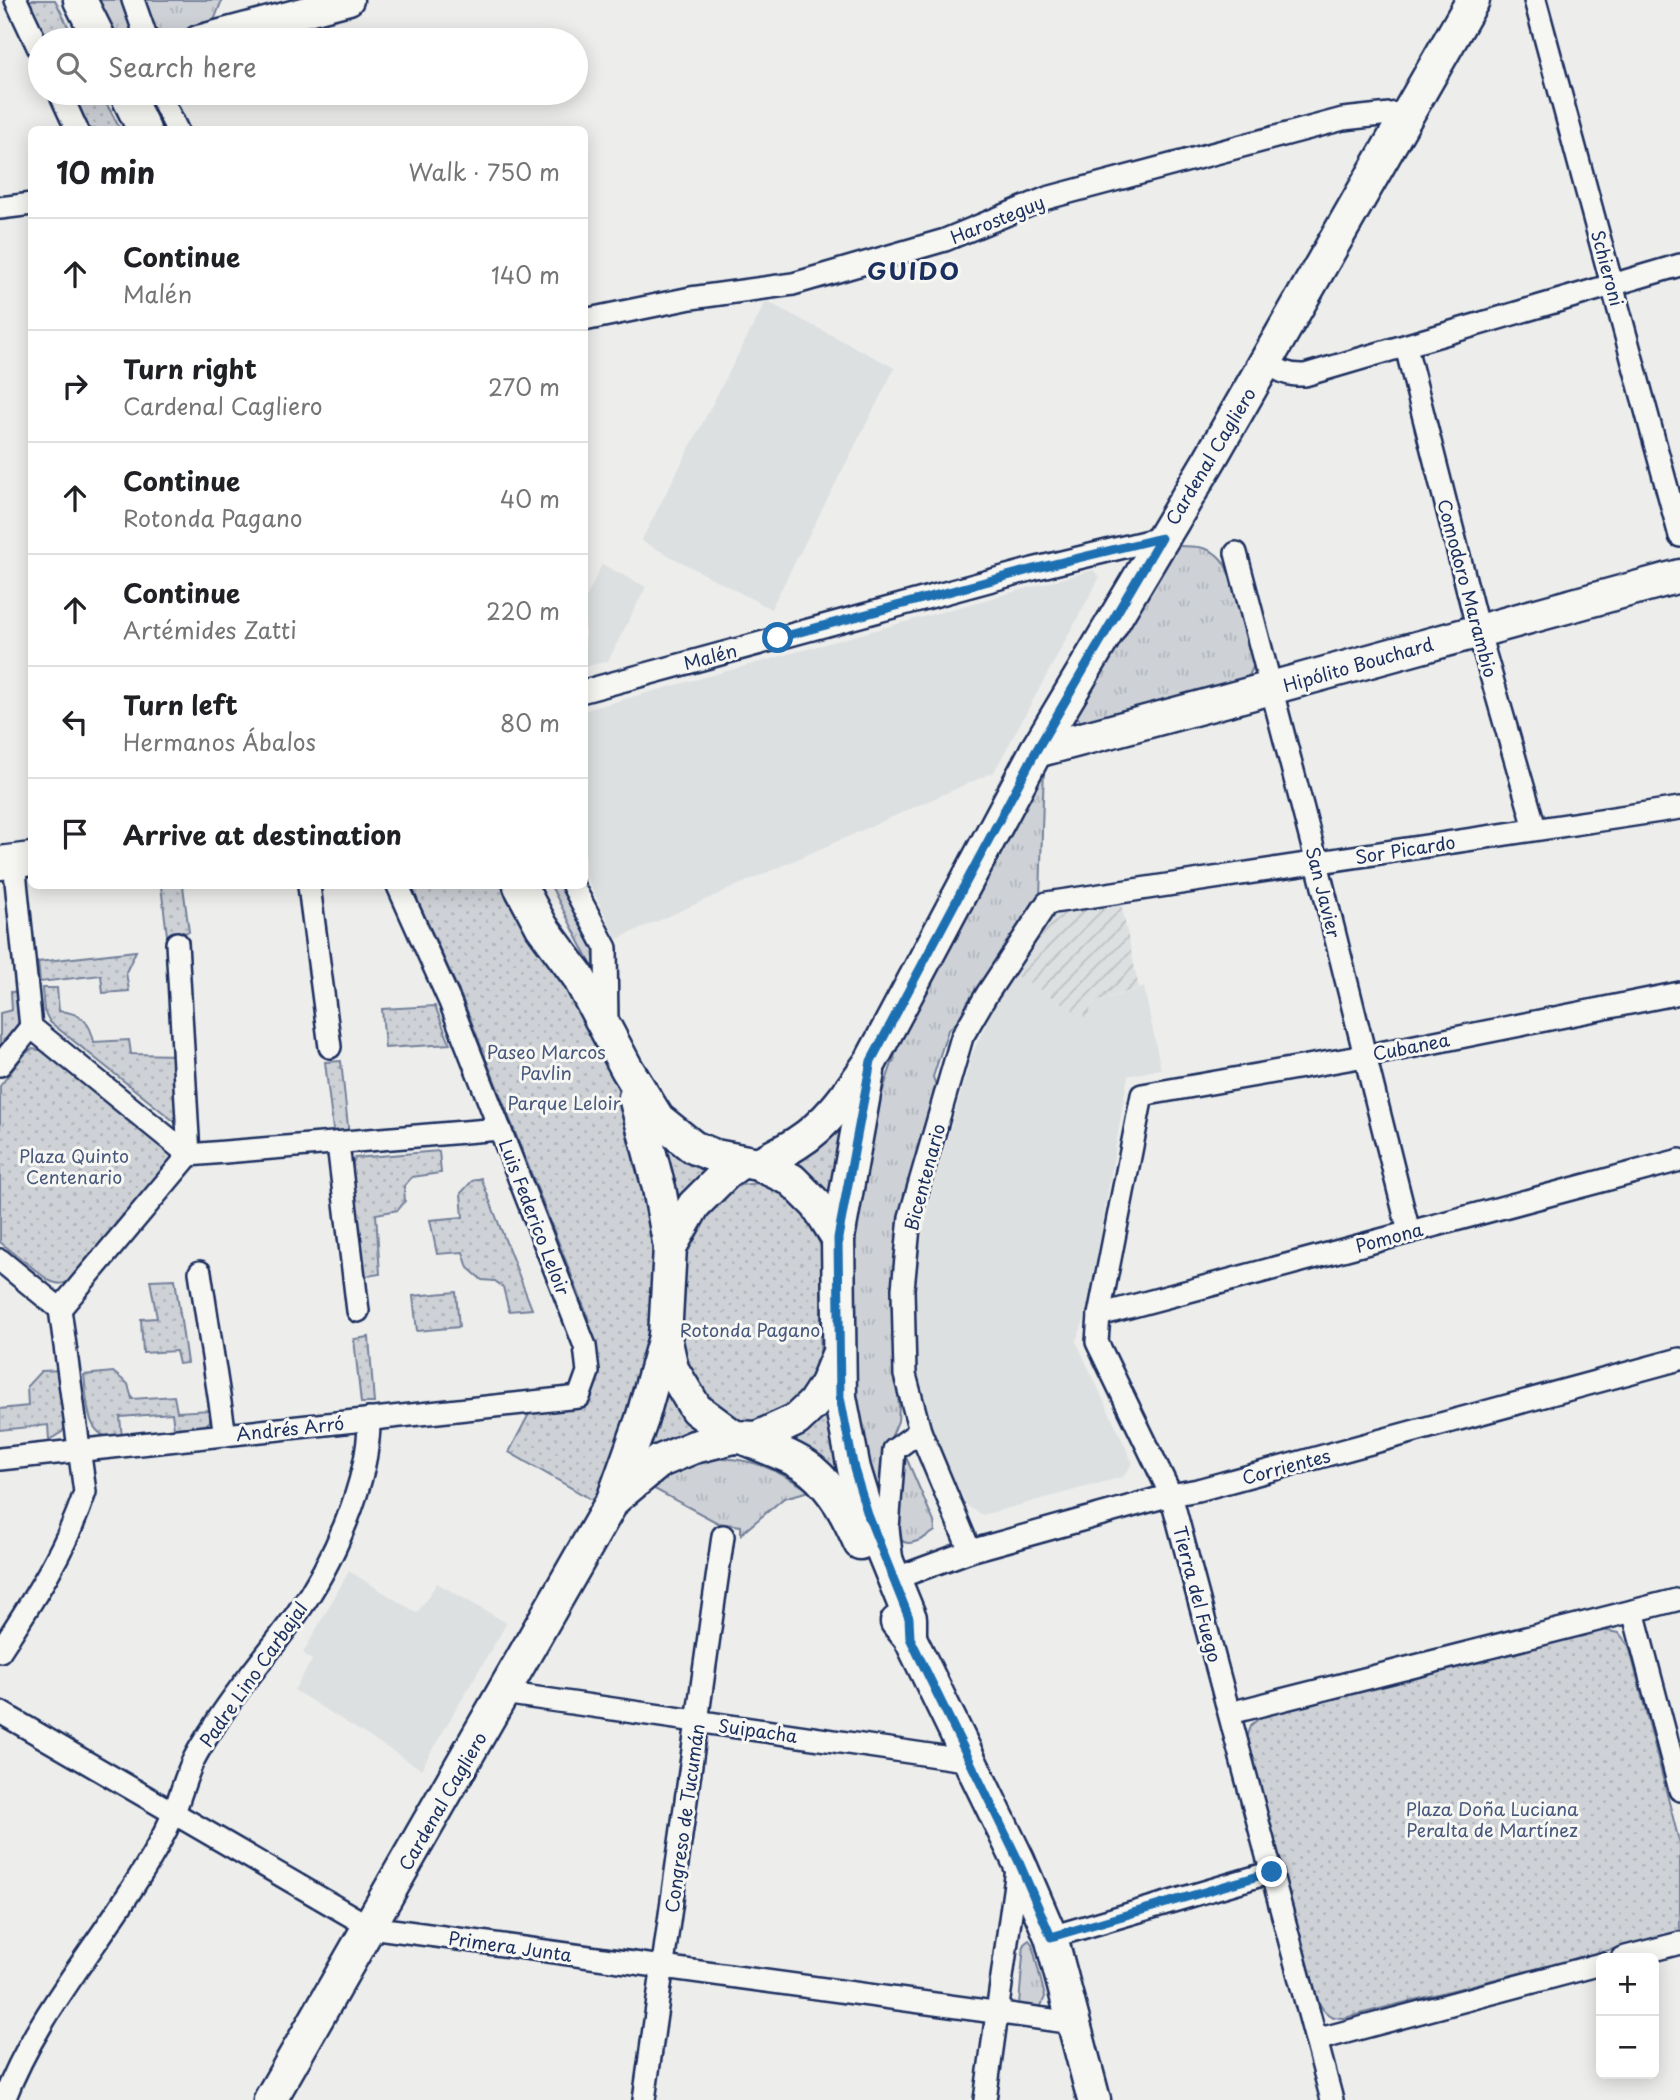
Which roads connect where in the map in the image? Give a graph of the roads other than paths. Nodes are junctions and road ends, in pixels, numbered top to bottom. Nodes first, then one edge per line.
1 (16, 0) edge
2 (80, 0) edge
3 (133, 0) edge
4 (349, 0) edge
5 (1473, 0) edge
6 (1535, 0) edge
7 (29, 28) edge
8 (94, 28) edge
9 (143, 28) edge
10 (243, 28) edge
11 (66, 105) edge
12 (131, 105) edge
13 (165, 105) edge
14 (1409, 113) junction
15 (75, 126) edge
16 (142, 126) edge
17 (175, 126) edge
18 (28, 204) edge
19 (0, 208) edge
20 (1680, 265) edge
21 (1613, 283) junction
22 (588, 319) edge
23 (1406, 346) junction
24 (1266, 361) junction
25 (1680, 536) edge
26 (1161, 538) junction
27 (1236, 553) dead end
28 (1680, 576) edge
29 (1478, 630) junction
30 (1272, 689) junction
31 (588, 690) edge
32 (1036, 751) junction
33 (1680, 808) edge
34 (1535, 828) junction
35 (15, 861) edge
36 (1317, 863) junction
37 (309, 889) edge
38 (399, 889) edge
39 (522, 889) edge
40 (544, 889) edge
41 (575, 889) edge
42 (1046, 903) joint
43 (177, 943) dead end
44 (578, 976) junction
45 (1680, 993) edge
46 (31, 1027) junction
47 (607, 1029) junction
48 (330, 1047) dead end
49 (1365, 1056) junction
50 (871, 1061) junction
51 (0, 1066) edge
52 (627, 1069) junction
53 (1142, 1096) joint
54 (500, 1129) junction
55 (338, 1144) junction
56 (189, 1156) junction
57 (1680, 1160) edge
58 (749, 1163) junction
59 (1409, 1232) junction
60 (838, 1238) junction
61 (670, 1247) junction
62 (0, 1260) edge
63 (200, 1272) dead end
64 (60, 1309) junction
65 (358, 1311) dead end
66 (1099, 1314) junction
67 (665, 1336) junction
68 (838, 1355) junction
69 (1680, 1359) edge
70 (579, 1397) joint
71 (369, 1419) junction
72 (920, 1431) junction
73 (225, 1435) junction
74 (740, 1438) junction
75 (80, 1450) junction
76 (0, 1459) edge
77 (1171, 1495) junction
78 (613, 1500) junction
79 (723, 1536) dead end
80 (970, 1551) junction
81 (894, 1579) junction
82 (1680, 1599) edge
83 (1633, 1611) junction
84 (910, 1638) junction
85 (0, 1651) edge
86 (503, 1693) junction
87 (0, 1712) edge
88 (1230, 1713) junction
89 (697, 1721) junction
90 (971, 1761) junction
91 (1680, 1790) edge
92 (173, 1813) junction
93 (1018, 1860) junction
94 (1272, 1872) junction
95 (370, 1927) junction
96 (1051, 1937) junction
97 (1680, 1943) edge
98 (1641, 1953) edge
99 (1596, 1965) edge
100 (663, 1967) junction
101 (997, 2012) junction
102 (1074, 2022) junction
103 (312, 2030) junction
104 (1316, 2040) junction
105 (4, 2100) edge
106 (270, 2100) edge
107 (294, 2100) edge
108 (644, 2100) edge
109 (985, 2100) edge
110 (1094, 2100) edge
111 (1332, 2100) edge

1 - 7 street
2 - 8 main road
3 - 9 street
4 - 10 street
5 - 14 main road, Cardenal Cagliero
6 - 21 street, Schieroni
11 - 15 street
12 - 16 main road
13 - 17 street
14 - 22 street, Harosteguy
14 - 24 main road, Cardenal Cagliero
18 - 19 street
20 - 21 street
21 - 23 street
21 - 25 street, Schieroni
23 - 24 street
23 - 29 street, Comodoro Marambio
24 - 26 main road, Cardenal Cagliero
26 - 31 street, Malén
26 - 32 main road, Cardenal Cagliero
27 - 30 street, San Javier
28 - 29 main road, Hipólito Bouchard
29 - 30 main road, Hipólito Bouchard
29 - 34 street, Comodoro Marambio
30 - 32 main road, Hipólito Bouchard
30 - 36 street, San Javier
32 - 50 main road, Cardenal Cagliero
33 - 34 street, Sor Picardo
34 - 36 street, Sor Picardo
35 - 46 street
36 - 42 street, Sor Picardo
36 - 49 street, San Javier
37 - 48 street
38 - 54 street, Luis Federico Leloir
39 - 44 main road
40 - 44 main road
41 - 47 street
42 - 72 street, Bicentenario
43 - 56 street
44 - 47 main road
45 - 49 street, Cubanea
46 - 51 street
46 - 56 street
47 - 52 main road
49 - 53 street, Cubanea
49 - 59 street, San Javier
50 - 58 main road, Cardenal Cagliero
50 - 60 main road, Cardenal Cagliero
52 - 58 main road
52 - 61 main road
53 - 66 street, Tierra del Fuego
54 - 55 street
54 - 70 street, Luis Federico Leloir
55 - 56 street
55 - 65 street
56 - 64 street
57 - 59 street, Pomona
58 - 60 main road
58 - 61 main road
59 - 66 street, Pomona
60 - 68 main road
61 - 67 main road
62 - 64 street
63 - 73 street
64 - 75 street
66 - 77 street, Tierra del Fuego
67 - 74 main road
67 - 78 main road, Cardenal Cagliero
68 - 74 main road
68 - 81 main road
69 - 77 street, Corrientes
70 - 71 street, Andrés Arró
71 - 73 street, Andrés Arró
71 - 92 street, Padre Lino Carbajal
72 - 80 street, Bicentenario
72 - 81 street
73 - 75 street, Andrés Arró
74 - 78 main road, Cardenal Cagliero
74 - 84 main road
75 - 76 street, Andrés Arró
75 - 85 street
77 - 80 street, Corrientes
77 - 88 street, Tierra del Fuego
78 - 86 main road, Cardenal Cagliero
79 - 89 street, Congreso de Tucumán
80 - 81 street, Corrientes
81 - 84 main road
82 - 83 street
83 - 88 street
83 - 91 street
84 - 90 main road
86 - 89 street, Suipacha
86 - 95 main road, Cardenal Cagliero
87 - 92 street, Primera Junta
88 - 94 street, Tierra del Fuego
89 - 90 street, Suipacha
89 - 100 street, Congreso de Tucumán
90 - 93 main road
92 - 95 street, Primera Junta
92 - 105 street, Padre Lino Carbajal
93 - 96 main road
93 - 101 street
94 - 96 street
94 - 104 street, Tierra del Fuego
95 - 100 street, Primera Junta
95 - 103 main road, Cardenal Cagliero
96 - 102 main road
97 - 98 street
99 - 104 street
100 - 101 street, Primera Junta
100 - 108 street, Congreso de Tucumán
101 - 102 street, Primera Junta
101 - 109 street
102 - 110 main road
103 - 106 main road, Cardenal Cagliero
103 - 107 main road
104 - 111 street, Tierra del Fuego

